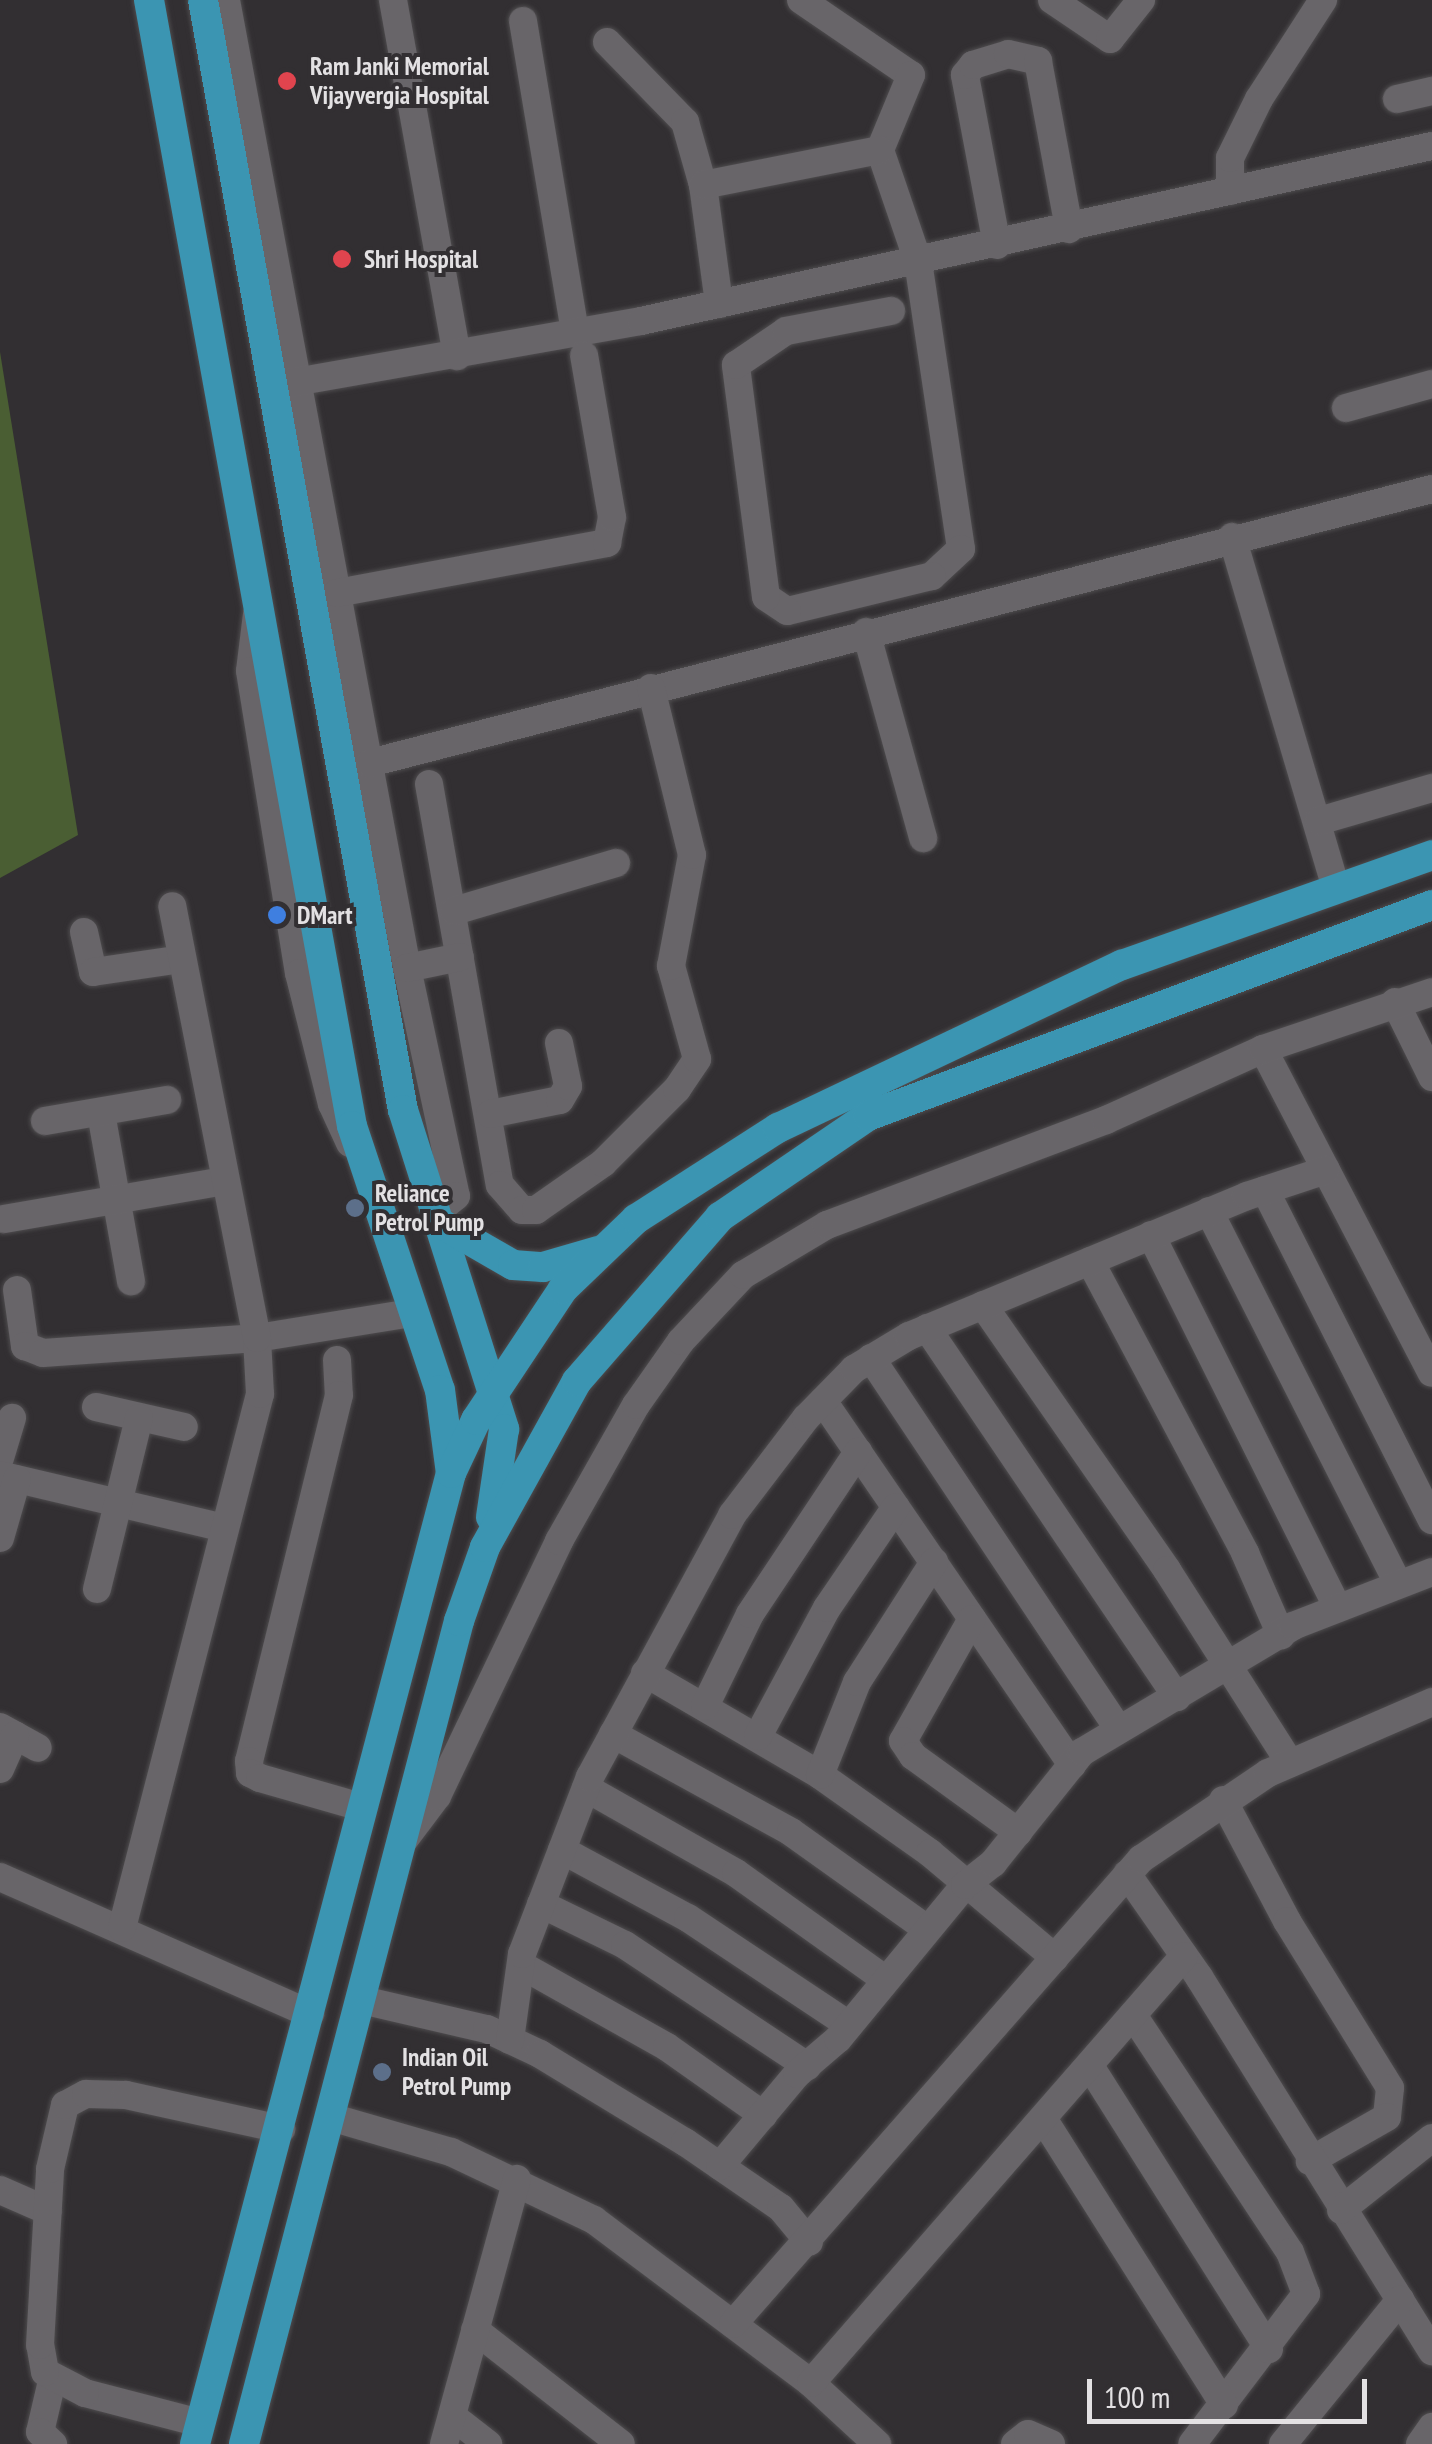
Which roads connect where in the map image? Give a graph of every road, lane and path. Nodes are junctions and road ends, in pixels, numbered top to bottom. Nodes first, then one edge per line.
1 (149, 0) edge
2 (203, 0) edge
3 (226, 0) edge
4 (393, 0) edge
5 (801, 0) edge
6 (1052, 0) edge
7 (1141, 0) edge
8 (1321, 1) edge
9 (523, 20) dead end
10 (607, 42) dead end
11 (1432, 91) edge
12 (1397, 100) dead end
13 (1432, 146) edge
14 (880, 150) junction
15 (703, 185) junction
16 (1230, 191) junction
17 (1069, 229) junction
18 (997, 245) junction
19 (918, 261) junction
20 (719, 304) junction
21 (890, 312) dead end
22 (580, 344) junction
23 (456, 356) junction
24 (285, 384) junction
25 (1432, 384) edge
26 (1346, 408) dead end
27 (1432, 489) edge
28 (1232, 538) junction
29 (337, 593) junction
30 (258, 612) junction
31 (866, 632) junction
32 (651, 688) junction
33 (370, 763) junction
34 (429, 784) dead end
35 (1432, 788) edge
36 (1318, 822) junction
37 (923, 838) dead end
38 (1432, 855) edge
39 (616, 864) dead end
40 (1336, 889) junction
41 (172, 906) dead end
42 (1432, 906) edge
43 (454, 911) junction
44 (84, 932) dead end
45 (460, 957) junction
46 (182, 959) junction
47 (407, 968) junction
48 (1432, 992) edge
49 (1395, 1002) junction
50 (558, 1042) dead end
51 (1263, 1049) junction
52 (1432, 1077) edge
53 (167, 1100) dead end
54 (403, 1110) junction
55 (101, 1112) junction
56 (490, 1114) junction
57 (45, 1121) dead end
58 (352, 1126) junction
59 (360, 1158) junction
60 (1326, 1170) junction
61 (222, 1181) junction
62 (1265, 1190) junction
63 (116, 1197) junction
64 (1208, 1211) junction
65 (438, 1218) junction
66 (4, 1219) dead end
67 (1151, 1235) junction
68 (600, 1250) junction
69 (1090, 1261) junction
70 (131, 1281) dead end
71 (17, 1290) dead end
72 (983, 1305) junction
73 (412, 1312) junction
74 (927, 1328) junction
75 (257, 1338) junction
76 (872, 1358) junction
77 (337, 1360) dead end
78 (1432, 1373) edge
79 (440, 1390) junction
80 (823, 1401) junction
81 (96, 1407) dead end
82 (556, 1415) junction
83 (490, 1416) junction
84 (12, 1418) dead end
85 (139, 1418) junction
86 (184, 1428) dead end
87 (858, 1452) junction
88 (6, 1471) edge
89 (452, 1473) junction
90 (116, 1500) junction
91 (896, 1507) junction
92 (1432, 1520) edge
93 (224, 1528) junction
94 (0, 1538) edge
95 (486, 1547) junction
96 (934, 1562) junction
97 (1432, 1572) edge
98 (1398, 1584) junction
99 (96, 1589) dead end
100 (1336, 1605) junction
101 (972, 1619) junction
102 (1281, 1634) junction
103 (1231, 1668) junction
104 (646, 1673) junction
105 (1176, 1697) junction
106 (1432, 1702) edge
107 (706, 1706) junction
108 (1118, 1729) junction
109 (613, 1734) junction
110 (758, 1736) junction
111 (18, 1737) edge
112 (1290, 1763) junction
113 (1072, 1764) junction
114 (0, 1769) edge
115 (820, 1775) junction
116 (586, 1788) junction
117 (1223, 1800) junction
118 (361, 1807) junction
119 (1018, 1832) junction
120 (400, 1845) junction
121 (562, 1850) junction
122 (1128, 1874) junction
123 (0, 1878) edge
124 (965, 1885) junction
125 (542, 1904) junction
126 (122, 1928) junction
127 (927, 1929) junction
128 (1184, 1956) junction
129 (1055, 1958) junction
130 (521, 1965) junction
131 (886, 1980) junction
132 (362, 2000) junction
133 (310, 2014) junction
134 (1132, 2015) junction
135 (849, 2025) junction
136 (510, 2040) junction
137 (807, 2066) junction
138 (1090, 2066) junction
139 (763, 2115) junction
140 (334, 2118) junction
141 (1044, 2120) junction
142 (281, 2129) junction
143 (1432, 2138) edge
144 (1310, 2161) junction
145 (720, 2166) junction
146 (517, 2179) junction
147 (0, 2190) edge
148 (1341, 2210) junction
149 (48, 2212) junction
150 (809, 2242) junction
151 (1400, 2300) junction
152 (733, 2324) junction
153 (475, 2330) junction
154 (1269, 2349) junction
155 (1432, 2350) edge
156 (52, 2381) junction
157 (810, 2384) junction
158 (1224, 2405) junction
159 (452, 2416) junction
160 (1432, 2427) edge
161 (198, 2434) edge
162 (53, 2444) edge
163 (244, 2444) edge
164 (444, 2444) edge
165 (488, 2444) edge
166 (621, 2444) edge
167 (878, 2444) edge
168 (1015, 2444) edge
169 (1051, 2444) edge
170 (1192, 2444) edge
171 (1283, 2444) edge
172 (1420, 2444) edge

1 - 30 main road
2 - 24 main road
3 - 24 street
4 - 23 street
5 - 14 street
6 - 7 street
8 - 16 street
9 - 22 street
10 - 15 street
11 - 12 street
13 - 16 street
14 - 15 street
14 - 19 street
15 - 20 street
16 - 17 street
17 - 18 street
17 - 18 street
18 - 19 street
19 - 20 street
19 - 21 street
20 - 22 street
22 - 23 street
22 - 29 street
23 - 24 street
24 - 29 street
24 - 54 main road
25 - 26 street
27 - 28 street
28 - 31 street
28 - 36 street
29 - 33 street
30 - 58 main road
30 - 59 street
31 - 32 street
31 - 37 street
32 - 33 street
32 - 56 street
33 - 47 street
34 - 43 street
35 - 36 street
36 - 40 street
38 - 40 main road
39 - 43 street
40 - 68 main road
41 - 46 street
42 - 82 main road
43 - 45 street
44 - 46 street
45 - 47 street
45 - 56 street
46 - 61 street
47 - 65 street
48 - 49 street
49 - 51 street
49 - 52 street
50 - 56 street
51 - 60 street
51 - 120 street
53 - 55 street
54 - 58 main road
54 - 65 main road
55 - 57 street
55 - 63 street
58 - 59 main road
59 - 73 main road
60 - 62 street
60 - 78 street
61 - 63 street
61 - 75 street
62 - 64 street
62 - 92 street
63 - 66 street
63 - 70 street
64 - 67 street
64 - 98 street
65 - 68 main road
65 - 83 main road
67 - 69 street
67 - 100 street
68 - 83 main road
69 - 72 street
69 - 102 street
71 - 75 street
72 - 74 street
72 - 103 street
73 - 75 street
73 - 79 main road
74 - 76 street
74 - 105 street
75 - 93 street
76 - 80 street
76 - 108 street
77 - 118 street
79 - 83 main road
79 - 89 main road
80 - 87 street
80 - 104 street
81 - 85 street
82 - 83 main road
82 - 95 main road
83 - 89 main road
83 - 95 main road
84 - 88 street
85 - 86 street
85 - 90 street
87 - 91 street
87 - 107 street
88 - 90 street
88 - 94 street
89 - 118 main road
90 - 93 street
90 - 99 street
91 - 96 street
91 - 110 street
93 - 126 street
95 - 120 main road
96 - 101 street
96 - 115 street
97 - 98 street
98 - 100 street
100 - 102 street
101 - 113 street
101 - 119 street
102 - 103 street
103 - 105 street
103 - 112 street
104 - 107 street
104 - 109 street
105 - 108 street
106 - 112 street
107 - 110 street
108 - 113 street
109 - 116 street
109 - 127 street
110 - 115 street
111 - 114 street
112 - 117 street
113 - 119 street
115 - 124 street
116 - 121 street
116 - 131 street
117 - 122 street
117 - 144 street
118 - 133 main road
119 - 124 street
120 - 132 main road
121 - 125 street
121 - 135 street
122 - 128 street
122 - 129 street
123 - 126 street
124 - 127 street
124 - 129 street
125 - 130 street
125 - 137 street
126 - 133 street
127 - 131 street
128 - 134 street
128 - 144 street
129 - 150 street
130 - 136 street
130 - 139 street
131 - 135 street
132 - 136 street
132 - 140 main road
133 - 142 main road
134 - 138 street
134 - 154 street
135 - 137 street
136 - 145 street
137 - 139 street
138 - 141 street
138 - 154 street
139 - 145 street
140 - 146 street
140 - 163 main road
141 - 157 street
141 - 158 street
142 - 149 street
142 - 161 main road
143 - 148 street
144 - 148 street
145 - 150 street
146 - 152 street
146 - 153 street
147 - 149 street
148 - 151 street
149 - 156 street
150 - 152 street
151 - 155 street
151 - 171 street
152 - 157 street
153 - 159 street
153 - 166 street
154 - 158 street
156 - 161 street
156 - 162 street
157 - 167 street
158 - 170 street
159 - 164 street
159 - 165 street
160 - 172 street
168 - 169 street

